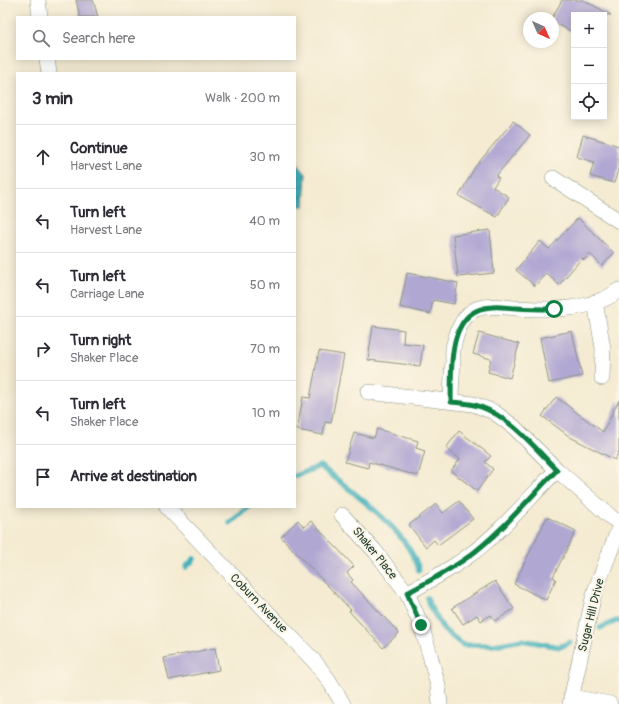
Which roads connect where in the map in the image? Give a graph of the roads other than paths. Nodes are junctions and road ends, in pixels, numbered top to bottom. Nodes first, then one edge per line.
1 (38, 0) edge
2 (40, 16) edge
3 (47, 60) edge
4 (49, 72) edge
5 (553, 178) dead end
6 (619, 221) edge
7 (619, 290) edge
8 (595, 302) junction
9 (602, 378) dead end
10 (368, 392) dead end
11 (451, 402) junction
12 (557, 470) junction
13 (168, 508) edge
14 (342, 514) dead end
15 (619, 522) edge
16 (619, 528) edge
17 (407, 593) junction
18 (570, 700) edge
19 (343, 704) edge
20 (440, 704) edge
21 (610, 704) edge

1 - 2 street
3 - 4 street
5 - 6 street
7 - 8 street
8 - 9 street
8 - 11 street
10 - 11 street
11 - 12 street
12 - 15 street
12 - 17 street
13 - 19 street, Coburn Avenue
14 - 17 street, Shaker Place
16 - 18 street, Sugar Hill Drive
17 - 20 street, Shaker Place
18 - 21 street

